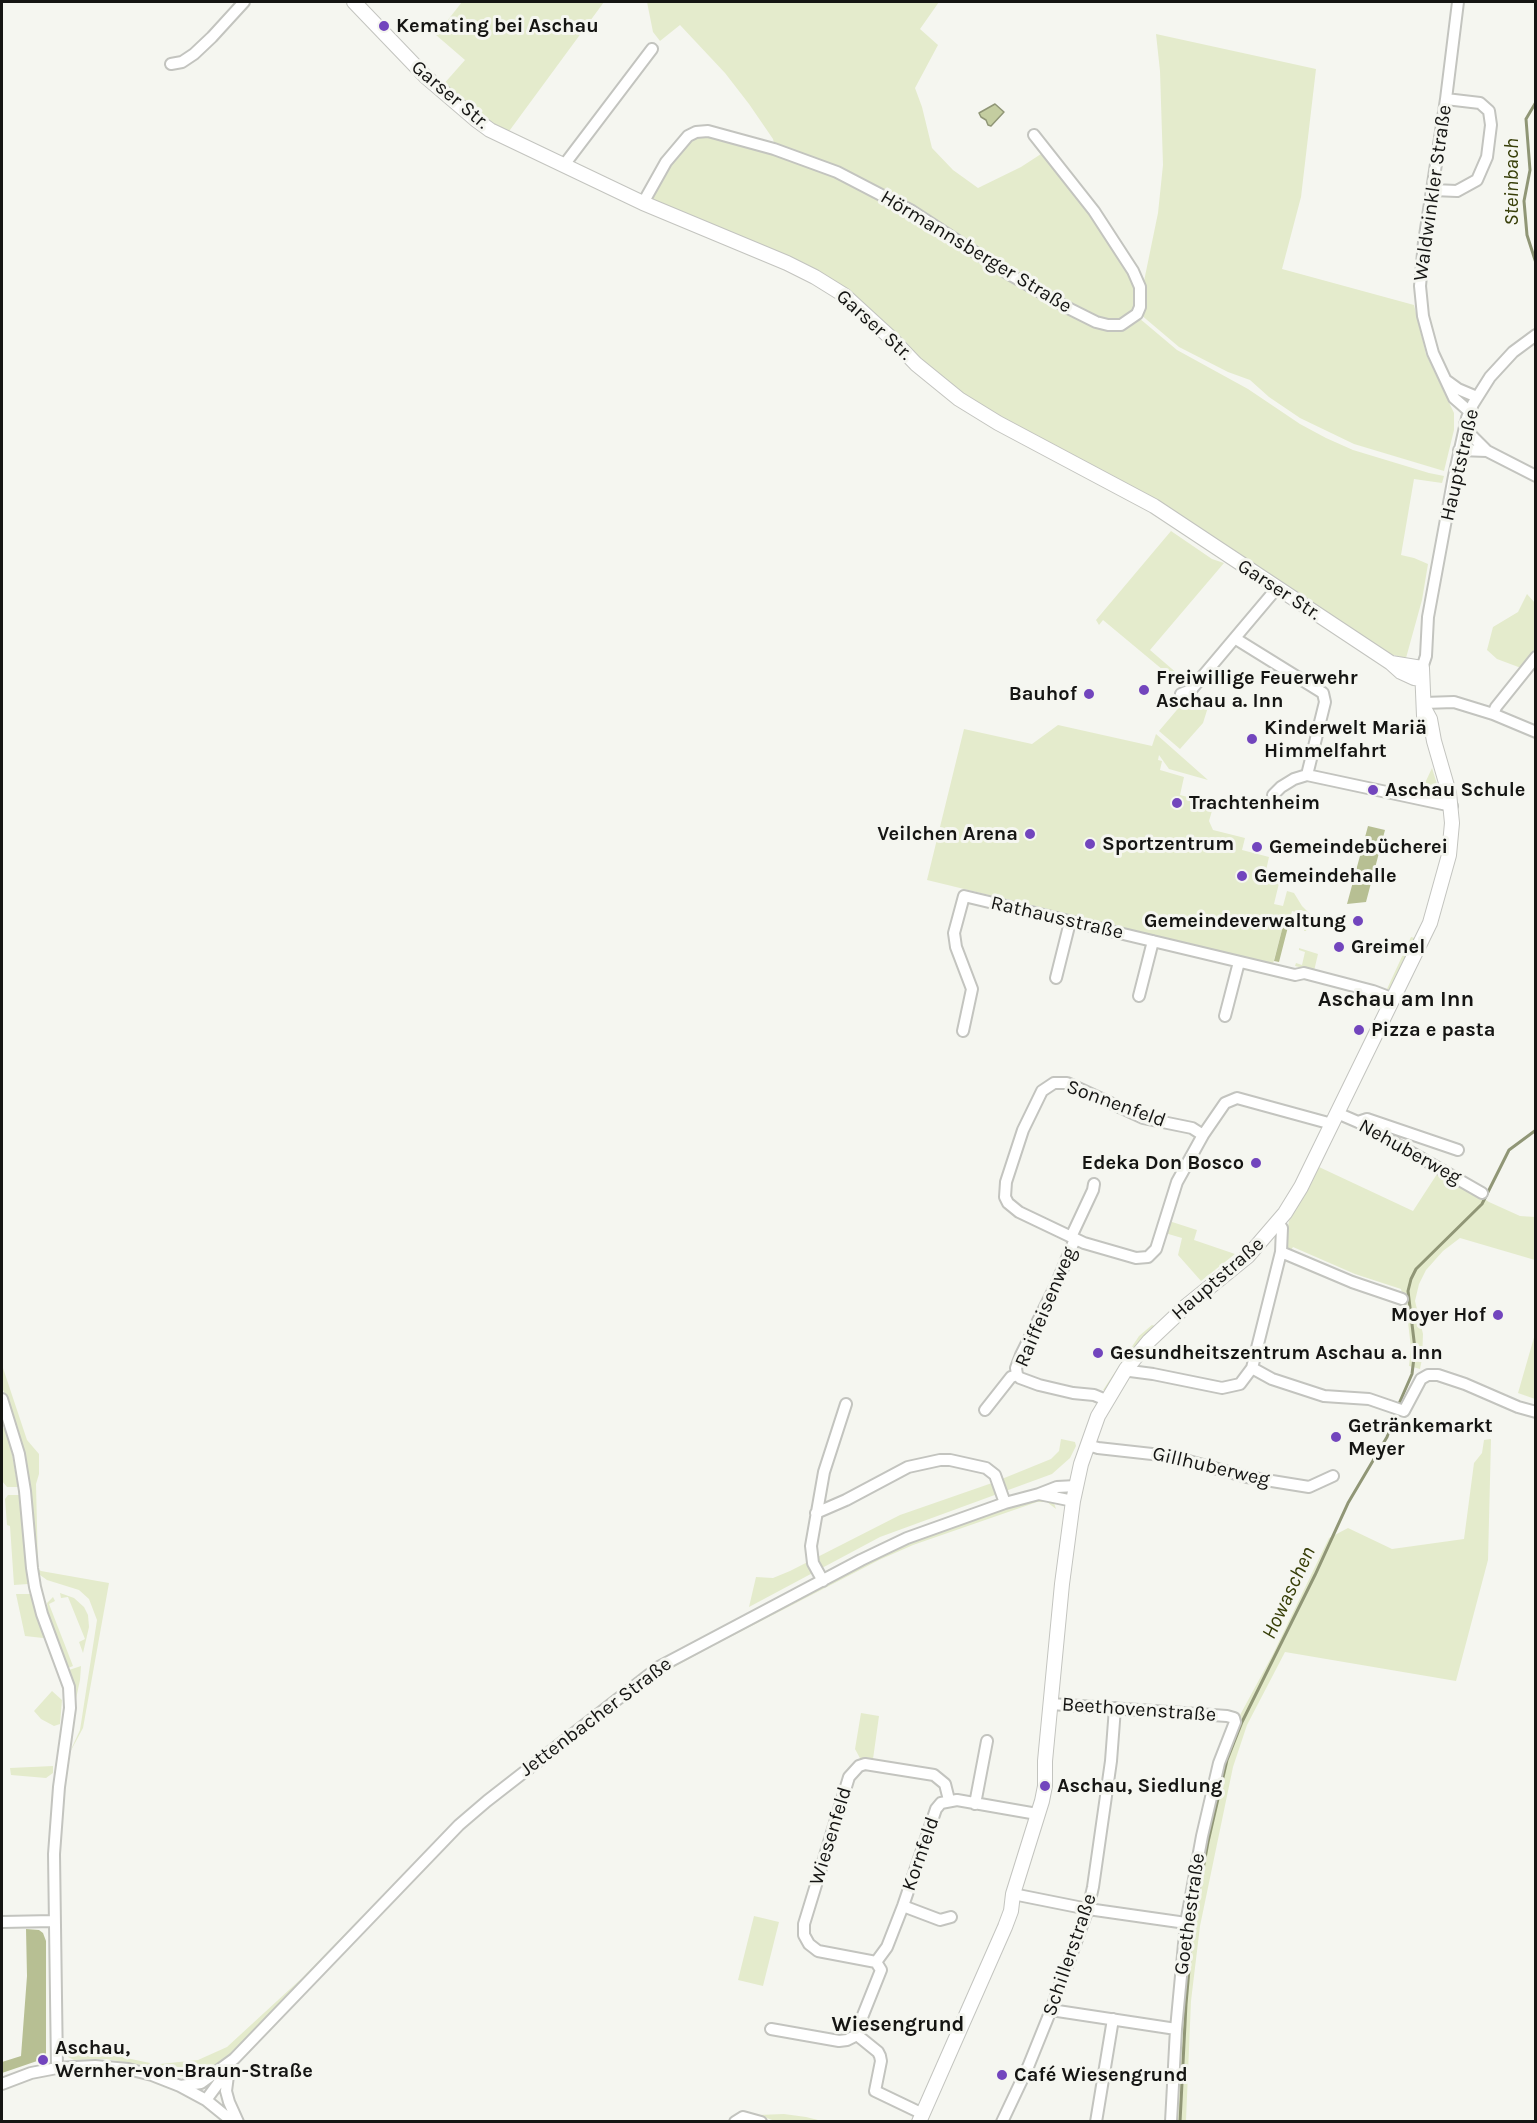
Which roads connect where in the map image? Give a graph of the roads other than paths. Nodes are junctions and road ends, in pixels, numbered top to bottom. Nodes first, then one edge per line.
1 (244, 2) edge
2 (354, 2) edge
3 (1458, 2) edge
4 (652, 49) dead end
5 (171, 64) dead end
6 (1446, 99) junction
7 (1034, 135) dead end
8 (564, 165) junction
9 (1433, 190) junction
10 (643, 202) junction
11 (1536, 335) edge
12 (1446, 381) junction
13 (1477, 397) junction
14 (1470, 412) junction
15 (1465, 424) junction
16 (1459, 450) junction
17 (1487, 451) junction
18 (1536, 476) edge
19 (1277, 588) junction
20 (1236, 639) junction
21 (1536, 657) edge
22 (1422, 671) junction
23 (1181, 694) dead end
24 (1424, 705) junction
25 (1494, 714) junction
26 (1536, 732) edge
27 (1307, 775) junction
28 (1273, 795) dead end
29 (1452, 806) junction
30 (1070, 921) junction
31 (1153, 941) junction
32 (1239, 962) junction
33 (1056, 978) dead end
34 (1139, 996) dead end
35 (1394, 999) junction
36 (1225, 1017) dead end
37 (963, 1031) dead end
38 (1335, 1119) junction
39 (1358, 1122) junction
40 (1203, 1135) junction
41 (1458, 1150) dead end
42 (1094, 1184) dead end
43 (1482, 1192) dead end
44 (1278, 1223) junction
45 (1073, 1238) junction
46 (1281, 1252) junction
47 (1402, 1299) dead end
48 (1252, 1368) junction
49 (1126, 1369) junction
50 (1017, 1375) junction
51 (2, 1399) edge
52 (1107, 1400) junction
53 (846, 1404) dead end
54 (985, 1410) dead end
55 (1536, 1412) edge
56 (1088, 1445) junction
57 (1333, 1476) dead end
58 (1076, 1486) junction
59 (1039, 1494) junction
60 (1073, 1501) junction
61 (1005, 1503) junction
62 (816, 1513) junction
63 (823, 1581) junction
64 (1052, 1704) junction
65 (1114, 1708) junction
66 (1227, 1716) joint
67 (987, 1741) dead end
68 (949, 1800) junction
69 (975, 1804) junction
70 (1037, 1814) junction
71 (1013, 1894) junction
72 (903, 1906) junction
73 (1088, 1910) junction
74 (951, 1917) dead end
75 (54, 1921) junction
76 (2, 1923) edge
77 (1186, 1923) junction
78 (876, 1962) junction
79 (1051, 2010) junction
80 (1113, 2019) junction
81 (771, 2029) dead end
82 (1176, 2029) junction
83 (857, 2035) junction
84 (232, 2063) junction
85 (57, 2068) junction
86 (2, 2084) edge
87 (180, 2086) junction
88 (206, 2100) junction
89 (921, 2118) edge
90 (233, 2121) edge
91 (238, 2121) edge
92 (735, 2121) edge
93 (761, 2121) edge
94 (1002, 2121) edge
95 (1096, 2121) edge
96 (1171, 2121) edge

1 - 5 street
2 - 8 main road, Garser Str.
3 - 6 street, Waldwinkler Straße
4 - 8 street
6 - 9 street, Waldwinkler Straße
6 - 9 street
7 - 10 street, Hörmannsberger Straße
8 - 10 main road, Garser Str.
9 - 12 street, Waldwinkler Straße
10 - 19 main road, Garser Str.
11 - 13 street, Hauptstraße
12 - 13 street
12 - 14 street, Waldwinkler Straße
13 - 14 street, Hauptstraße
14 - 15 street, Hauptstraße
15 - 16 street, Hauptstraße
15 - 17 street
16 - 17 street
16 - 22 street, Hauptstraße
17 - 18 street
19 - 20 street
19 - 22 main road, Garser Str.
20 - 23 street
20 - 27 street
21 - 25 street
22 - 24 main road, Hauptstraße
24 - 25 street
24 - 29 main road, Hauptstraße
25 - 26 street
27 - 28 street
27 - 29 street
29 - 35 main road, Hauptstraße
30 - 31 street, Rathausstraße
30 - 33 street
30 - 37 street, Rathausstraße
31 - 32 street, Rathausstraße
31 - 34 street
32 - 35 street, Rathausstraße
32 - 36 street
35 - 38 main road, Hauptstraße
38 - 39 street, Nehuberweg
38 - 40 street, Sonnenfeld
38 - 44 main road, Hauptstraße
39 - 41 street
39 - 43 street, Nehuberweg
40 - 45 street, Sonnenfeld
40 - 45 street, Sonnenfeld
42 - 45 street
44 - 46 street
44 - 49 main road, Hauptstraße
45 - 50 street, Raiffeisenweg
46 - 47 street
46 - 48 street
48 - 49 street
48 - 55 street
49 - 52 main road, Hauptstraße
50 - 52 street, Raiffeisenweg
50 - 54 street, Raiffeisenweg
51 - 75 street
52 - 56 main road, Hauptstraße
53 - 62 street
56 - 57 street, Gillhuberweg
56 - 58 main road, Hauptstraße
58 - 59 street, Jettenbacher Straße
58 - 60 main road, Hauptstraße
59 - 60 street, Jettenbacher Straße
59 - 61 street, Jettenbacher Straße
60 - 64 main road, Hauptstraße
61 - 62 street
61 - 63 street, Jettenbacher Straße
62 - 63 street
63 - 84 street, Jettenbacher Straße
64 - 65 street, Beethovenstraße
64 - 70 main road, Hauptstraße
65 - 66 street, Beethovenstraße
65 - 73 street, Schillerstraße
66 - 77 street, Goethestraße
67 - 69 street
68 - 69 street, Kornfeld
68 - 72 street, Kornfeld
68 - 78 street, Wiesenfeld
69 - 70 street, Kornfeld
70 - 71 main road, Hauptstraße
71 - 73 street
71 - 89 main road, Hauptstraße
72 - 74 street, Kornfeld
72 - 78 street, Kornfeld
73 - 77 street
73 - 79 street, Schillerstraße
75 - 76 street
75 - 85 street
77 - 82 street, Goethestraße
78 - 83 street, Kornfeld
79 - 80 street
79 - 94 street, Schillerstraße
80 - 82 street
80 - 95 street
81 - 83 street
82 - 96 street, Goethestraße
83 - 89 street
84 - 87 street, Jettenbacher Straße
84 - 88 street, Jettenbacher Straße
84 - 91 street
85 - 86 street
85 - 87 street
87 - 88 street
88 - 90 street
92 - 93 street

